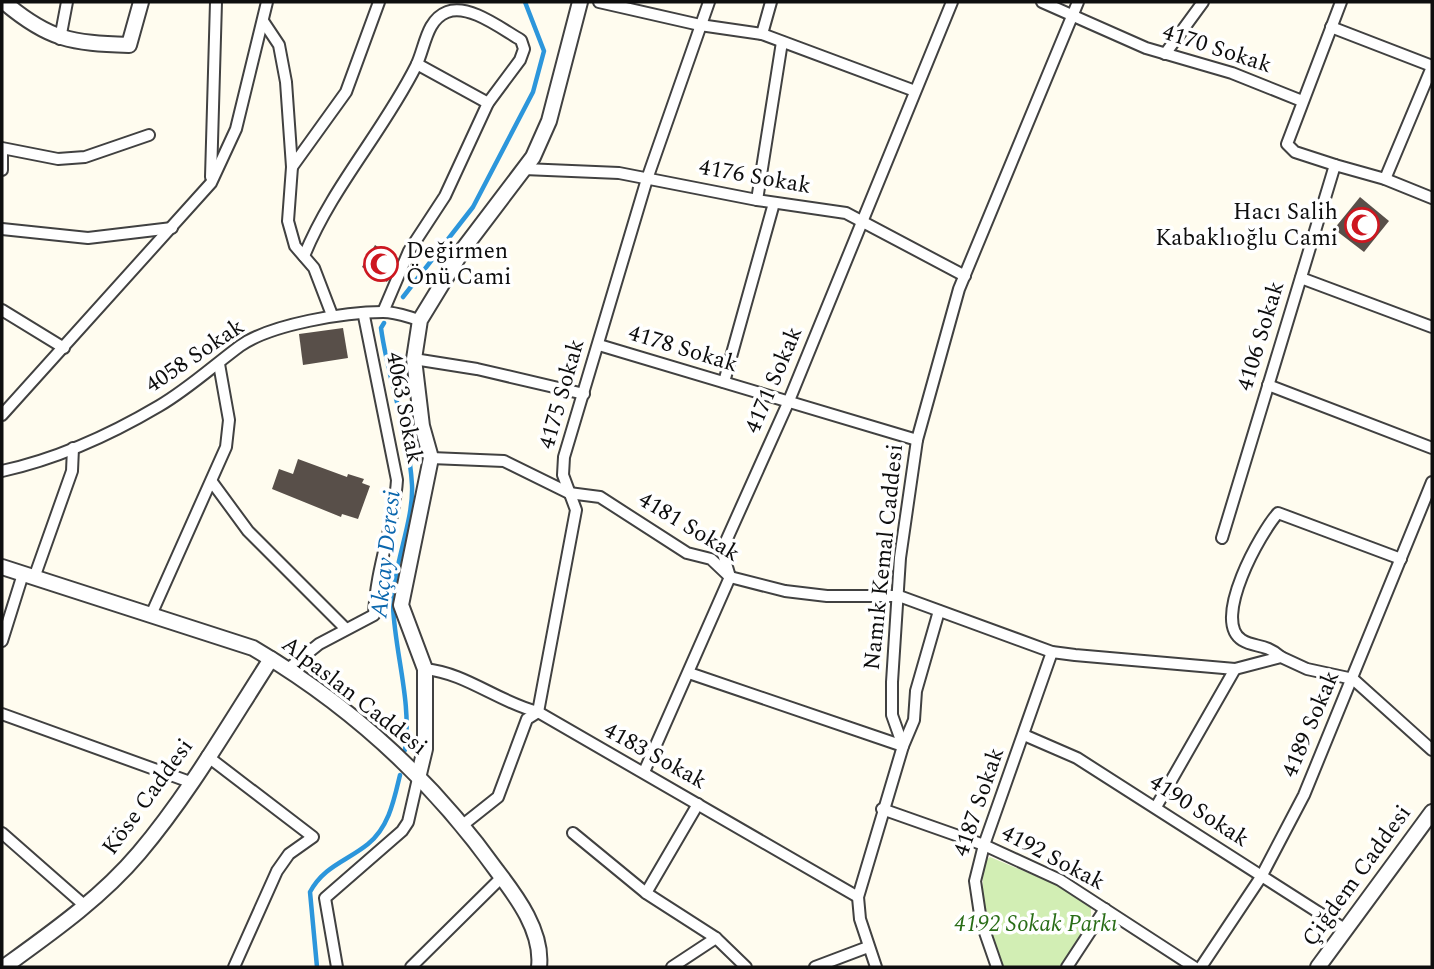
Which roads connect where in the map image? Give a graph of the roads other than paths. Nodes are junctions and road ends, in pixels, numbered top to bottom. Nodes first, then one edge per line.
1 (4, 2) edge
2 (67, 2) edge
3 (141, 2) edge
4 (216, 2) edge
5 (267, 2) edge
6 (379, 2) edge
7 (580, 2) edge
8 (599, 2) edge
9 (709, 2) edge
10 (771, 2) edge
11 (952, 2) edge
12 (1042, 2) edge
13 (1078, 2) edge
14 (1203, 2) edge
15 (1341, 2) edge
16 (1072, 15) junction
17 (263, 21) junction
18 (700, 25) junction
19 (1331, 27) junction
20 (762, 34) junction
21 (60, 39) junction
22 (782, 42) junction
23 (1165, 54) junction
24 (417, 64) junction
25 (1432, 66) edge
26 (915, 91) junction
27 (1302, 101) junction
28 (488, 103) junction
29 (149, 135) dead end
30 (2, 151) edge
31 (1335, 165) junction
32 (292, 167) junction
33 (524, 169) junction
34 (2, 170) edge
35 (1385, 178) junction
36 (647, 179) junction
37 (211, 183) junction
38 (1432, 198) edge
39 (757, 200) junction
40 (774, 203) junction
41 (863, 223) junction
42 (172, 228) junction
43 (2, 229) edge
44 (304, 256) junction
45 (965, 276) junction
46 (1301, 278) junction
47 (2, 310) edge
48 (383, 312) junction
49 (332, 315) junction
50 (364, 316) junction
51 (420, 320) junction
52 (1432, 327) edge
53 (598, 345) junction
54 (64, 348) junction
55 (414, 359) junction
56 (219, 364) junction
57 (724, 382) junction
58 (1268, 385) junction
59 (584, 394) junction
60 (788, 403) junction
61 (2, 414) edge
62 (917, 440) junction
63 (73, 448) junction
64 (1432, 448) edge
65 (430, 458) junction
66 (2, 471) edge
67 (212, 482) junction
68 (1432, 482) edge
69 (569, 493) junction
70 (1222, 538) dead end
71 (1401, 559) junction
72 (2, 567) edge
73 (28, 576) junction
74 (730, 577) junction
75 (899, 596) junction
76 (939, 611) junction
77 (151, 615) junction
78 (345, 628) junction
79 (2, 641) edge
80 (1052, 652) junction
81 (1281, 657) junction
82 (271, 659) junction
83 (288, 669) junction
84 (425, 669) junction
85 (1235, 669) junction
86 (690, 673) junction
87 (1353, 679) junction
88 (538, 712) junction
89 (2, 714) edge
90 (1024, 735) junction
91 (903, 746) junction
92 (1432, 750) edge
93 (207, 756) junction
94 (644, 772) junction
95 (418, 774) junction
96 (190, 782) junction
97 (698, 804) junction
98 (1156, 807) junction
99 (882, 808) junction
100 (1432, 812) edge
101 (464, 824) junction
102 (2, 833) edge
103 (573, 833) dead end
104 (984, 845) junction
105 (502, 877) junction
106 (1261, 877) junction
107 (646, 893) junction
108 (858, 897) junction
109 (84, 905) junction
110 (1105, 909) junction
111 (1346, 930) junction
112 (716, 938) junction
113 (868, 947) junction
114 (539, 951) junction
115 (4, 967) edge
116 (234, 967) edge
117 (337, 967) edge
118 (411, 967) edge
119 (539, 967) edge
120 (548, 967) edge
121 (672, 967) edge
122 (746, 967) edge
123 (815, 967) edge
124 (876, 967) edge
125 (997, 967) edge
126 (1067, 967) edge
127 (1194, 967) edge
128 (1201, 967) edge
129 (1318, 967) edge

1 - 21 street
2 - 21 street
3 - 21 street
4 - 37 street
5 - 17 street
6 - 32 street
7 - 33 street
8 - 18 street
9 - 18 street, 4175 Sokak
10 - 20 street
11 - 26 street, 4171 Sokak
12 - 16 street, 4170 Sokak
13 - 16 street, Namık Kemal Caddesi
14 - 23 street
15 - 19 street
16 - 23 street, 4170 Sokak
16 - 45 street, Namık Kemal Caddesi
17 - 32 street
17 - 37 street
18 - 20 street
18 - 36 street, 4175 Sokak
19 - 25 street
19 - 27 street
20 - 22 street
22 - 26 street
22 - 39 street
23 - 27 street, 4170 Sokak
24 - 28 street
24 - 28 street
24 - 44 street
25 - 35 street
26 - 41 street, 4171 Sokak
27 - 31 street
28 - 48 street
29 - 30 street
30 - 34 street
31 - 35 street
31 - 46 street, 4106 Sokak
32 - 44 street
33 - 36 street, 4176 Sokak
33 - 51 street
35 - 38 street
36 - 39 street, 4176 Sokak
36 - 53 street, 4175 Sokak
37 - 42 street
39 - 40 street, 4176 Sokak
40 - 41 street, 4176 Sokak
40 - 57 street
41 - 45 street, 4176 Sokak
41 - 60 street, 4171 Sokak
42 - 43 street
42 - 54 street
44 - 49 street
45 - 62 street, Namık Kemal Caddesi
46 - 52 street
46 - 58 street, 4106 Sokak
47 - 54 street
48 - 50 street, 4058 Sokak
48 - 51 street, 4058 Sokak
49 - 50 street, 4058 Sokak
49 - 56 street, 4058 Sokak
50 - 78 street, 4063 Sokak
51 - 55 street
53 - 57 street, 4178 Sokak
53 - 59 street, 4175 Sokak
54 - 61 street
55 - 59 street
55 - 65 street
56 - 63 street, 4058 Sokak
56 - 67 street
57 - 60 street, 4178 Sokak
58 - 64 street
58 - 70 street, 4106 Sokak
59 - 69 street, 4175 Sokak
60 - 62 street, 4178 Sokak
60 - 74 street, 4171 Sokak
62 - 75 street, Namık Kemal Caddesi
63 - 66 street, 4058 Sokak
63 - 73 street
65 - 69 street, 4181 Sokak
65 - 84 street
67 - 77 street
67 - 78 street
68 - 71 street, 4189 Sokak
69 - 74 street, 4181 Sokak
69 - 88 street, 4175 Sokak
71 - 81 street
71 - 87 street, 4189 Sokak
72 - 73 street, Alpaslan Caddesi
73 - 77 street, Alpaslan Caddesi
73 - 79 street
74 - 75 street, 4181 Sokak
74 - 86 street
75 - 76 street, 4181 Sokak
75 - 91 street, Namık Kemal Caddesi
76 - 80 street, 4181 Sokak
76 - 91 street
77 - 82 street, Alpaslan Caddesi
78 - 83 street, 4063 Sokak
80 - 85 street, 4181 Sokak
80 - 90 street, 4187 Sokak
81 - 85 street, 4181 Sokak
81 - 87 street
82 - 83 street, Alpaslan Caddesi
82 - 93 street, Köse Caddesi
83 - 95 street, Alpaslan Caddesi
84 - 88 street, 4183 Sokak
84 - 95 street
85 - 98 street
86 - 91 street
86 - 94 street
87 - 92 street
87 - 106 street, 4189 Sokak
88 - 94 street, 4183 Sokak
88 - 101 street, 4175 Sokak
89 - 96 street
90 - 98 street, 4190 Sokak
90 - 104 street, 4187 Sokak
91 - 99 street
93 - 96 street, Köse Caddesi
93 - 116 street
94 - 97 street, 4183 Sokak
95 - 101 street, Alpaslan Caddesi
95 - 117 street
96 - 109 street, Köse Caddesi
97 - 107 street
97 - 108 street, 4183 Sokak
98 - 106 street, 4190 Sokak
99 - 104 street, 4192 Sokak
99 - 108 street
100 - 111 street, Çiğdem Caddesi
101 - 105 street, Alpaslan Caddesi
102 - 109 street
103 - 107 street
104 - 110 street, 4192 Sokak
104 - 125 street, 4187 Sokak
105 - 114 street, Alpaslan Caddesi
105 - 118 street
106 - 111 street, 4190 Sokak
106 - 128 street, 4189 Sokak
107 - 112 street
108 - 113 street
109 - 115 street, Köse Caddesi
110 - 126 street
110 - 127 street, 4192 Sokak
111 - 129 street, Çiğdem Caddesi
112 - 121 street
112 - 122 street
113 - 123 street
113 - 124 street
114 - 119 street, Alpaslan Caddesi
114 - 120 street

